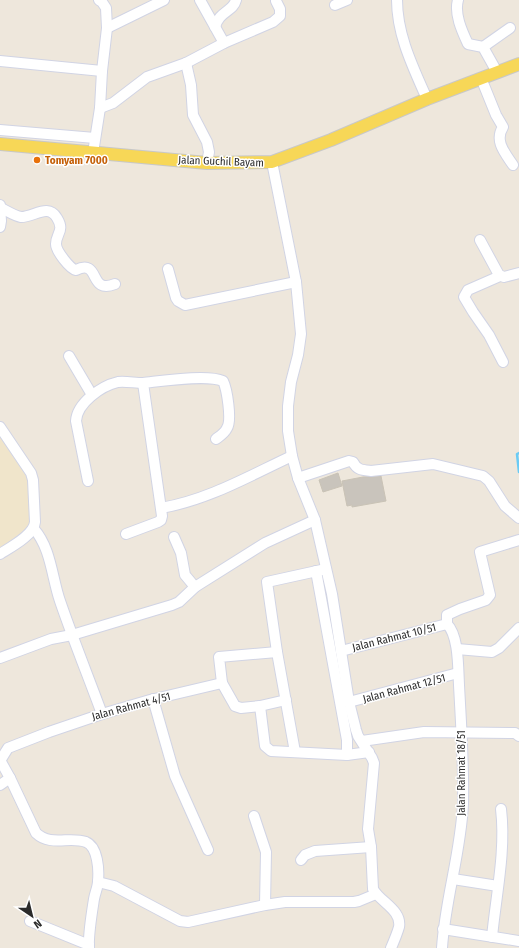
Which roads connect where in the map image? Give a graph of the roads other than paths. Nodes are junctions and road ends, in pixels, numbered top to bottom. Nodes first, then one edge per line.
1 (99, 0) edge
2 (164, 0) edge
3 (200, 0) edge
4 (236, 0) edge
5 (347, 0) edge
6 (396, 0) edge
7 (458, 0) edge
8 (276, 1) edge
9 (335, 5) dead end
10 (215, 27) junction
11 (107, 28) junction
12 (510, 28) dead end
13 (224, 43) junction
14 (483, 47) junction
15 (0, 61) edge
16 (186, 63) junction
17 (519, 64) edge
18 (102, 71) junction
19 (497, 72) junction
20 (481, 78) junction
21 (427, 99) junction
22 (100, 108) junction
23 (0, 130) edge
24 (95, 138) junction
25 (0, 144) edge
26 (93, 153) junction
27 (272, 162) junction
28 (208, 163) junction
29 (513, 165) dead end
30 (1, 207) edge
31 (0, 227) edge
32 (480, 240) dead end
33 (168, 269) dead end
34 (519, 273) edge
35 (500, 276) junction
36 (296, 282) junction
37 (115, 284) dead end
38 (69, 356) dead end
39 (504, 362) dead end
40 (143, 383) junction
41 (92, 395) junction
42 (0, 428) edge
43 (216, 439) dead end
44 (292, 456) junction
45 (298, 478) junction
46 (88, 481) dead end
47 (162, 508) junction
48 (519, 518) edge
49 (315, 520) junction
50 (34, 529) junction
51 (126, 534) dead end
52 (174, 537) dead end
53 (519, 540) edge
54 (0, 554) edge
55 (321, 570) junction
56 (195, 587) junction
57 (446, 624) junction
58 (519, 628) edge
59 (72, 635) junction
60 (457, 649) junction
61 (341, 651) junction
62 (277, 652) junction
63 (0, 658) edge
64 (458, 673) junction
65 (222, 684) junction
66 (153, 699) junction
67 (286, 700) junction
68 (349, 702) junction
69 (260, 706) junction
70 (102, 714) junction
71 (461, 732) junction
72 (519, 736) edge
73 (362, 741) junction
74 (295, 752) junction
75 (369, 752) junction
76 (347, 755) junction
77 (0, 760) edge
78 (10, 778) junction
79 (0, 784) edge
80 (501, 809) dead end
81 (254, 816) dead end
82 (371, 847) junction
83 (208, 850) dead end
84 (301, 860) dead end
85 (453, 879) junction
86 (98, 882) junction
87 (498, 886) junction
88 (376, 894) junction
89 (265, 905) junction
90 (30, 921) dead end
91 (444, 930) junction
92 (492, 937) junction
93 (519, 941) edge
94 (89, 946) edge
95 (391, 948) edge
96 (442, 948) edge

1 - 11 street
2 - 11 street
3 - 10 street
4 - 10 street
5 - 9 street
6 - 21 street
7 - 14 street
8 - 13 street
10 - 13 street
11 - 18 street
12 - 14 street
13 - 16 street
14 - 19 street
15 - 18 street
16 - 22 street
16 - 28 street
17 - 19 main road, Jalan Guchil Bayam
18 - 22 street
19 - 20 main road, Jalan Guchil Bayam
20 - 21 main road, Jalan Guchil Bayam
20 - 29 street
21 - 27 main road, Jalan Guchil Bayam
22 - 24 street
23 - 24 street
24 - 26 street
25 - 26 main road, Jalan Guchil Bayam
26 - 28 main road, Jalan Guchil Bayam
27 - 28 main road, Jalan Guchil Bayam
27 - 36 street
30 - 31 street
30 - 37 street
32 - 35 street
33 - 36 street
34 - 35 street
35 - 39 street
36 - 44 street
38 - 41 street
40 - 41 street
40 - 43 street
40 - 47 street
41 - 46 street
42 - 50 street
44 - 45 street
44 - 47 street
45 - 48 street
45 - 49 street
47 - 51 street
49 - 55 street
49 - 56 street
50 - 54 street
50 - 59 street
52 - 56 street
53 - 57 street
55 - 61 street
55 - 62 street
55 - 76 street
56 - 59 street
57 - 60 street, Jalan Rahmat 18/51
57 - 61 street, Jalan Rahmat 10/51
58 - 60 street
59 - 63 street
59 - 70 street
60 - 64 street, Jalan Rahmat 18/51
61 - 68 street
62 - 65 street
62 - 67 street
64 - 68 street, Jalan Rahmat 12/51
64 - 71 street, Jalan Rahmat 18/51
65 - 66 street, Jalan Rahmat 4/51
65 - 69 street
66 - 70 street, Jalan Rahmat 4/51
66 - 83 street
67 - 69 street
67 - 74 street
68 - 73 street
69 - 74 street
70 - 77 street, Jalan Rahmat 4/51
71 - 72 street
71 - 73 street
71 - 85 street, Jalan Rahmat 18/51
73 - 75 street
74 - 76 street
75 - 76 street
75 - 82 street
77 - 78 street
78 - 79 street
78 - 86 street
80 - 87 street
81 - 89 street
82 - 84 street
82 - 88 street
85 - 87 street
85 - 91 street, Jalan Rahmat 18/51
86 - 89 street
86 - 94 street
87 - 92 street
88 - 89 street
88 - 95 street
90 - 94 street
91 - 92 street
91 - 96 street, Jalan Rahmat 18/51
92 - 93 street

